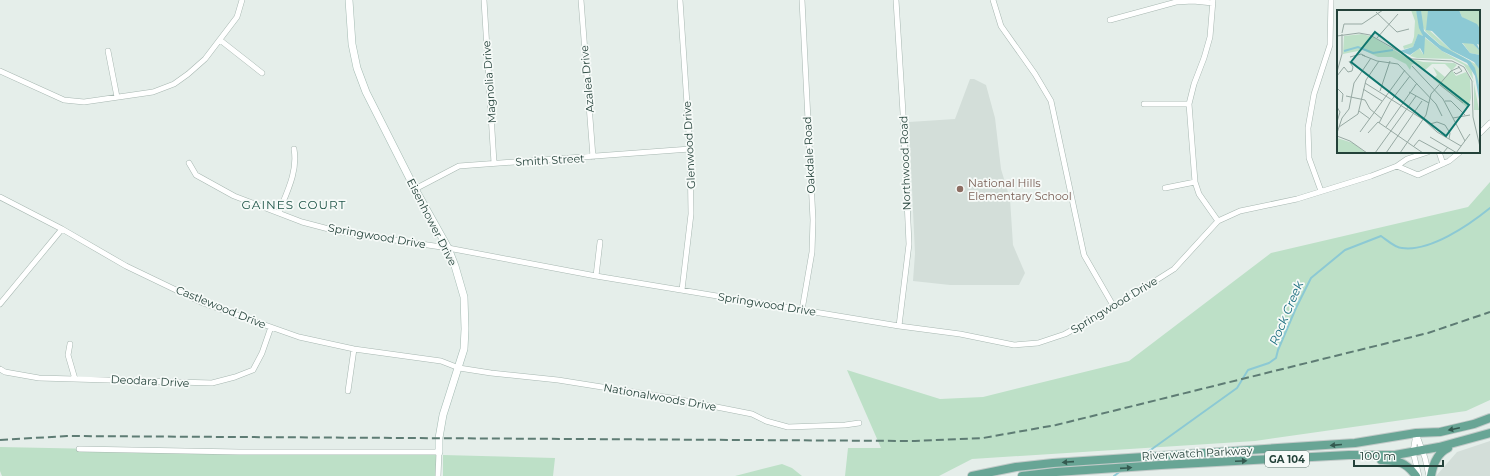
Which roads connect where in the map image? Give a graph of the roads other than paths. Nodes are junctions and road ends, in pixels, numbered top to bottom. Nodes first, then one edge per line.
1 (242, 0) edge
2 (348, 0) edge
3 (484, 0) edge
4 (580, 0) edge
5 (680, 0) edge
6 (802, 0) edge
7 (896, 0) edge
8 (993, 0) edge
9 (1331, 0) edge
10 (1213, 2) edge
11 (1110, 20) dead end
12 (220, 40) junction
13 (108, 51) dead end
14 (0, 71) edge
15 (262, 73) dead end
16 (117, 97) junction
17 (1144, 104) dead end
18 (1189, 104) junction
19 (1490, 123) edge
20 (1480, 133) edge
21 (294, 149) dead end
22 (690, 149) junction
23 (1425, 153) edge
24 (1438, 153) edge
25 (1459, 153) edge
26 (593, 157) junction
27 (189, 162) dead end
28 (494, 163) junction
29 (1444, 164) junction
30 (1397, 166) junction
31 (1195, 182) junction
32 (1165, 188) dead end
33 (415, 189) junction
34 (1321, 191) junction
35 (0, 197) edge
36 (279, 212) junction
37 (1218, 221) junction
38 (62, 229) junction
39 (600, 242) dead end
40 (448, 248) junction
41 (596, 276) junction
42 (682, 290) junction
43 (0, 304) edge
44 (1114, 308) junction
45 (802, 310) junction
46 (899, 326) junction
47 (270, 327) junction
48 (70, 344) dead end
49 (354, 349) junction
50 (459, 368) junction
51 (0, 369) edge
52 (75, 379) junction
53 (348, 391) dead end
54 (1490, 418) edge
55 (859, 423) dead end
56 (1416, 433) junction
57 (1490, 433) edge
58 (1460, 442) junction
59 (79, 449) dead end
60 (1423, 451) junction
61 (439, 452) junction
62 (1413, 452) junction
63 (1311, 458) junction
64 (438, 476) edge
65 (972, 476) edge
66 (1022, 476) edge
67 (1417, 476) edge
68 (1430, 476) edge

1 - 12 street
2 - 33 street, Eisenhower Drive
3 - 28 street, Magnolia Drive
4 - 26 street, Azalea Drive
5 - 22 street, Glenwood Drive
6 - 45 street, Oakdale Road
7 - 46 street, Northwood Road
8 - 44 street
9 - 34 street
10 - 11 street
10 - 18 street
12 - 15 street
12 - 16 street
13 - 16 street
14 - 16 street
17 - 18 street
18 - 31 street
19 - 20 street
21 - 36 street
22 - 26 street, Smith Street
22 - 42 street, Glenwood Drive
23 - 30 street, Springwood Drive
24 - 29 street
25 - 29 street
26 - 28 street, Smith Street
27 - 36 street, Springwood Drive
28 - 33 street, Smith Street
29 - 30 street
30 - 34 street, Springwood Drive
31 - 32 street
31 - 37 street
33 - 40 street, Eisenhower Drive
34 - 37 street, Springwood Drive
35 - 38 street, Castlewood Drive
36 - 40 street, Springwood Drive
37 - 44 street, Springwood Drive
38 - 43 street
38 - 47 street, Castlewood Drive
39 - 41 street
40 - 41 street, Springwood Drive
40 - 50 street, Eisenhower Drive
41 - 42 street, Springwood Drive
42 - 45 street, Springwood Drive
44 - 46 street, Springwood Drive
45 - 46 street, Springwood Drive
47 - 49 street, Castlewood Drive
47 - 52 street, Deodara Drive
48 - 52 street
49 - 50 street, Castlewood Drive
49 - 53 street
50 - 55 street, Nationalwoods Drive
50 - 61 street, Eisenhower Drive
51 - 52 street, Deodara Drive
54 -> 56 main road, GA 104
56 - 60 street
56 - 62 street
56 -> 65 main road, Riverwatch Parkway / GA 104
57 - 58 main road, Riverwatch Parkway / GA 104
58 - 60 main road, Riverwatch Parkway / GA 104
58 - 68 main road
59 - 61 street
60 - 62 main road, Riverwatch Parkway / GA 104
60 - 68 street
61 - 64 street, Eisenhower Drive
62 - 63 main road, Riverwatch Parkway / GA 104
62 - 67 street
66 -> 63 main road, Riverwatch Parkway / GA 104
63 - 67 main road

